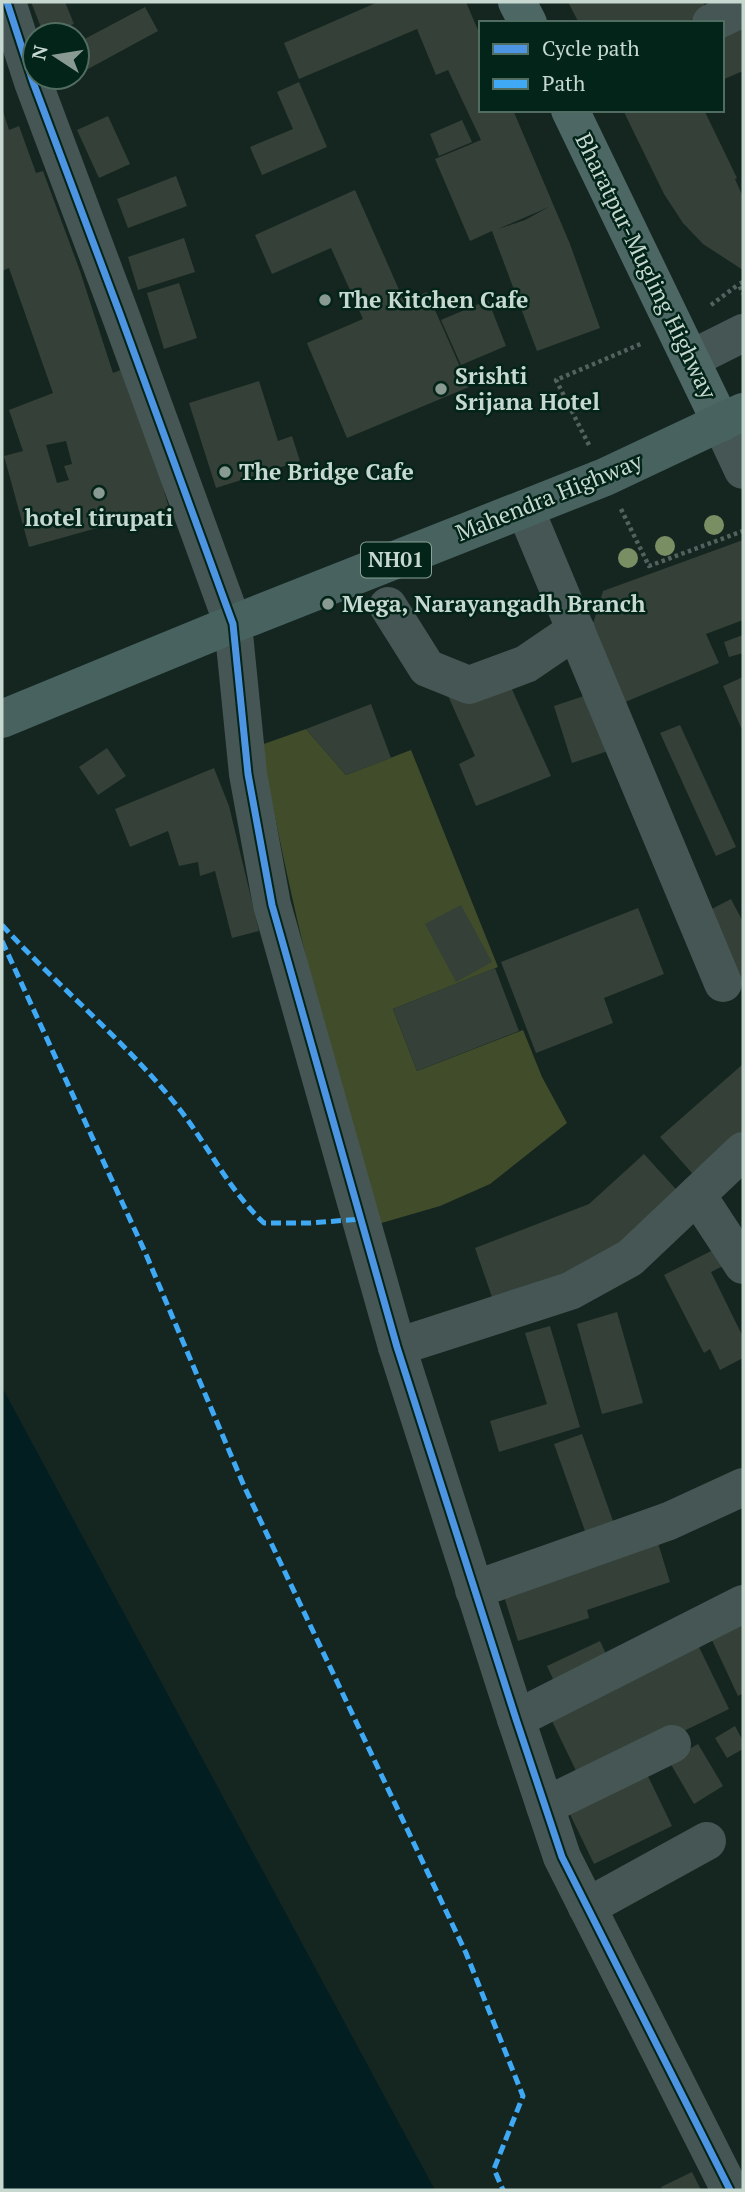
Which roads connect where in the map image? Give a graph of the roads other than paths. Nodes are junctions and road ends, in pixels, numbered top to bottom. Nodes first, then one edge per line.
1 (7, 2) edge
2 (517, 2) edge
3 (743, 8) edge
4 (527, 21) edge
5 (715, 21) edge
6 (571, 112) edge
7 (743, 333) edge
8 (691, 359) junction
9 (732, 417) edge
10 (743, 470) edge
11 (525, 509) junction
12 (387, 606) dead end
13 (233, 624) junction
14 (576, 630) junction
15 (2, 719) edge
16 (723, 983) dead end
17 (743, 1152) edge
18 (697, 1195) junction
19 (743, 1265) edge
20 (397, 1347) junction
21 (743, 1487) edge
22 (474, 1590) junction
23 (743, 1604) edge
24 (516, 1719) junction
25 (672, 1744) dead end
26 (545, 1806) junction
27 (707, 1841) dead end
28 (587, 1907) junction
29 (730, 2190) edge

1 - 13 street
2 - 4 main road
3 - 5 street
6 - 8 main road, Bharatpur-Mugling Highway
7 - 8 street
8 - 9 main road, Bharatpur-Mugling Highway
9 - 10 street
9 - 11 highway, Mahendra Highway / NH01
11 - 13 highway, Mahendra Highway / NH01
11 - 14 street
12 - 14 street
13 - 15 highway, Mahendra Highway / NH01
13 - 20 street
14 - 16 street
17 - 18 street
18 - 19 street
18 - 20 street
20 - 22 street
21 - 22 street
22 - 24 street
23 - 24 street
24 - 26 street
25 - 26 street
26 - 28 street
27 - 28 street
28 - 29 street

